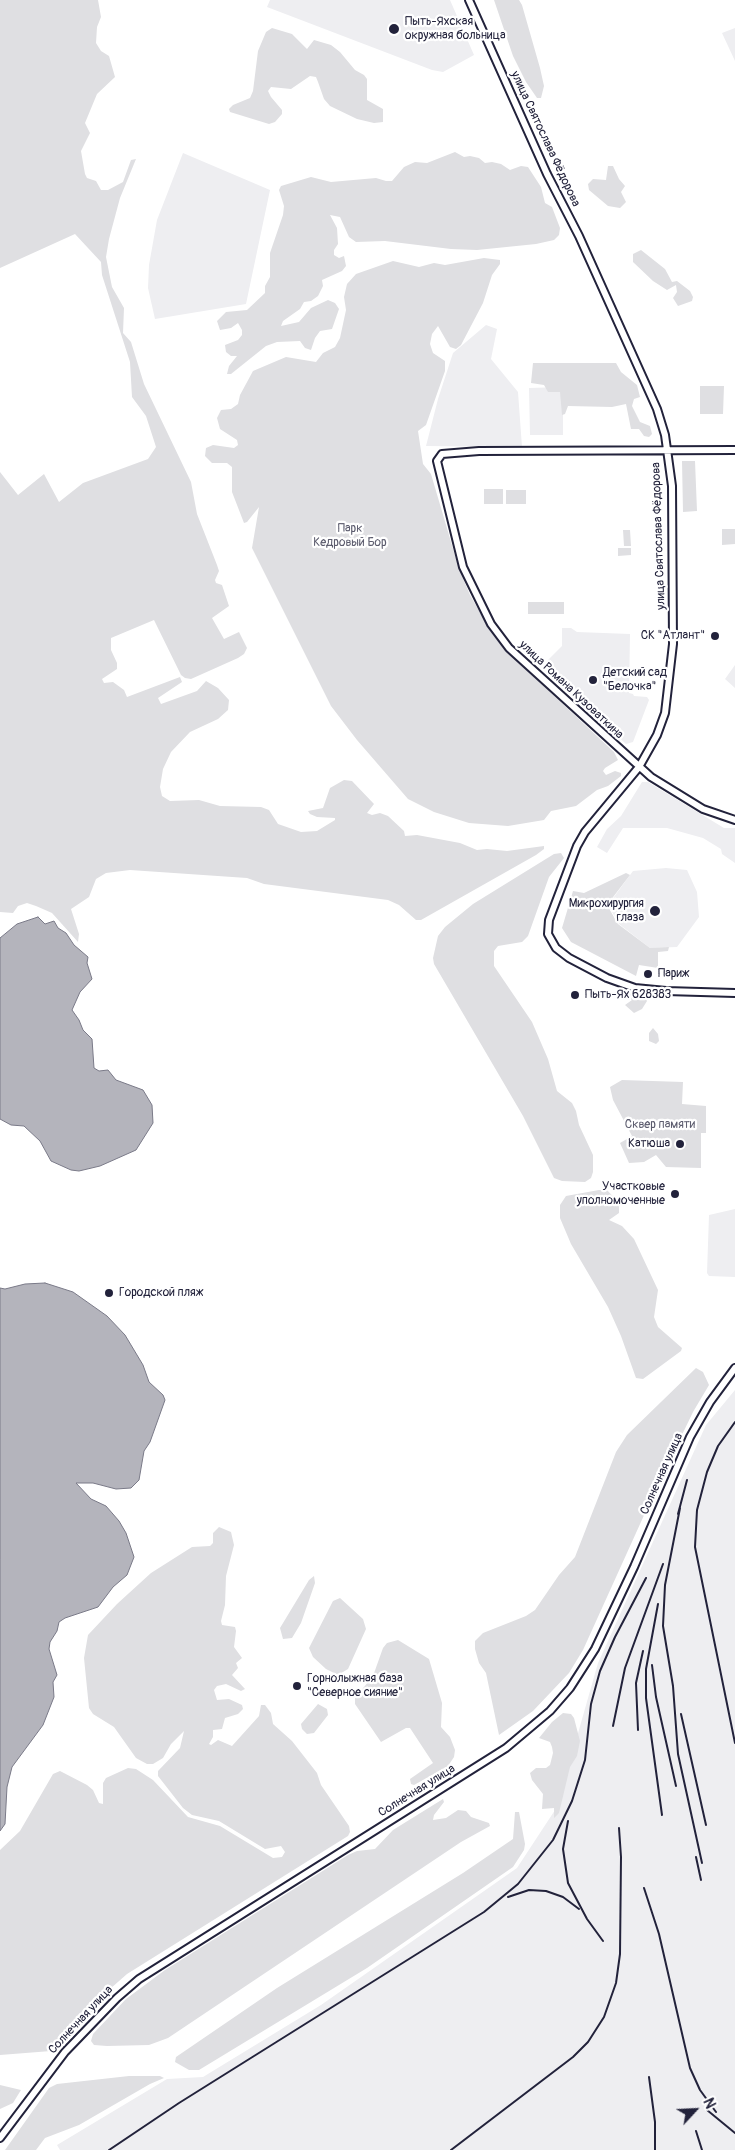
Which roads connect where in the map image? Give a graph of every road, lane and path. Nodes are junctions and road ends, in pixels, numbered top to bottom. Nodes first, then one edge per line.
1 (469, 0) edge
2 (668, 449) junction
3 (735, 450) edge
4 (639, 767) junction
5 (735, 820) edge
6 (735, 993) edge
7 (735, 1368) edge
8 (0, 2138) edge

1 - 2 street, улица Святослава Фёдорова
2 - 3 street, улица Романа Кузоваткина
2 - 4 street, улица Святослава Фёдорова
2 - 4 street, улица Романа Кузоваткина
4 - 5 street, улица Романа Кузоваткина
4 - 6 street, улица Святослава Фёдорова
7 - 8 street, Солнечная улица

